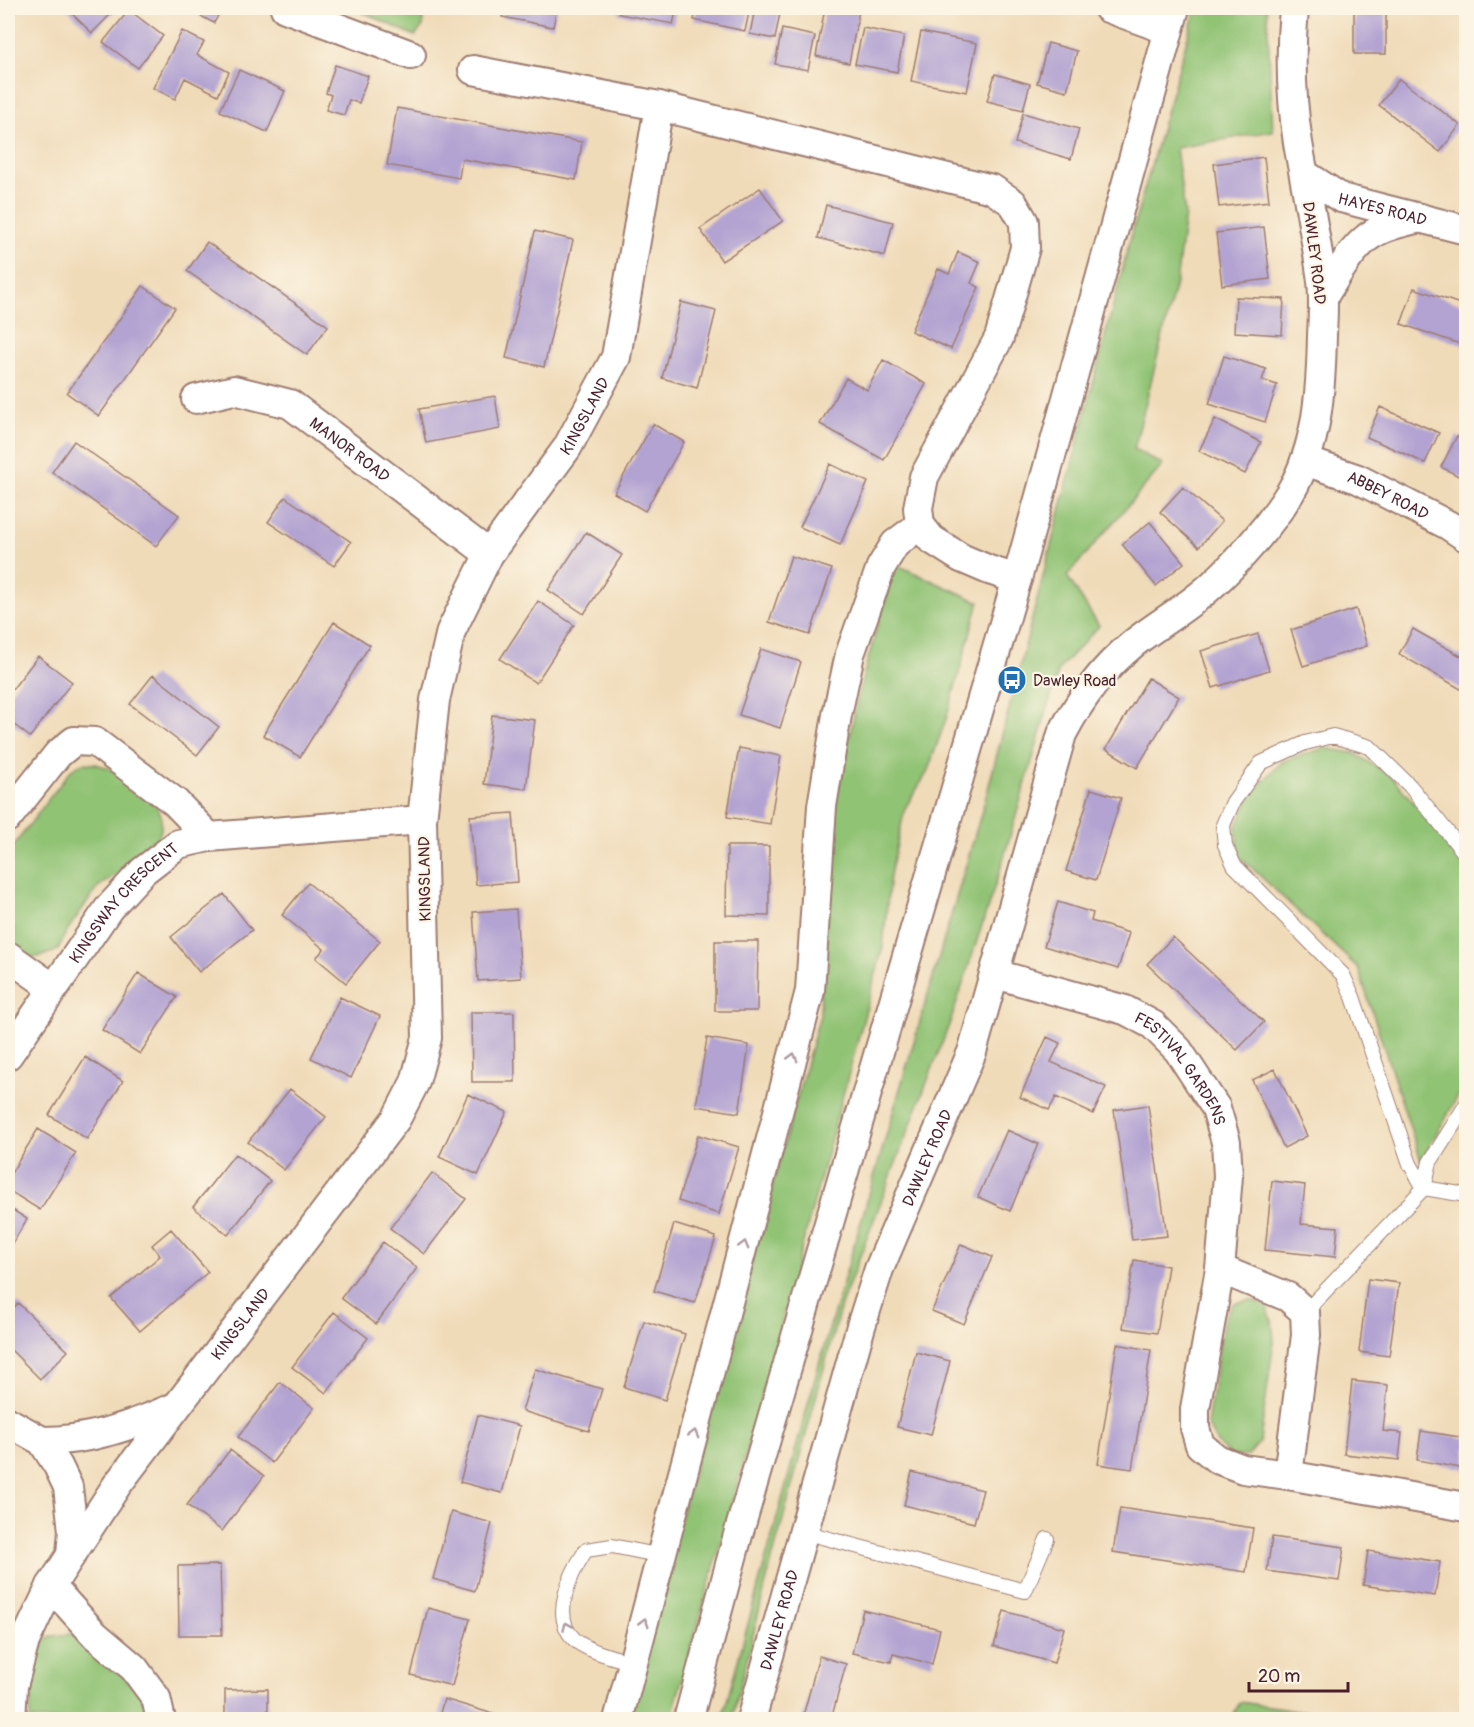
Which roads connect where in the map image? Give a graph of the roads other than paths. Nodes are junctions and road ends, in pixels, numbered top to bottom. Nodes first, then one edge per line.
1 (285, 8) edge
2 (1108, 8) edge
3 (1294, 8) edge
4 (1171, 19) edge
5 (411, 55) dead end
6 (473, 70) dead end
7 (659, 106) junction
8 (1304, 174) junction
9 (1423, 218) junction
10 (1467, 230) edge
11 (1323, 297) junction
12 (196, 399) dead end
13 (1305, 461) junction
14 (920, 525) junction
15 (1467, 537) edge
16 (489, 554) junction
17 (1017, 579) junction
18 (8, 817) edge
19 (422, 820) junction
20 (208, 837) junction
21 (1467, 855) edge
22 (8, 956) edge
23 (995, 974) junction
24 (53, 988) junction
25 (8, 1055) edge
26 (1467, 1105) edge
27 (1424, 1188) junction
28 (1467, 1194) edge
29 (1220, 1269) junction
30 (1305, 1312) junction
31 (177, 1406) junction
32 (8, 1422) edge
33 (42, 1441) junction
34 (1288, 1475) junction
35 (1467, 1508) edge
36 (803, 1532) junction
37 (1047, 1539) dead end
38 (71, 1555) junction
39 (662, 1556) junction
40 (51, 1586) junction
41 (633, 1663) junction
42 (11, 1719) edge
43 (161, 1719) edge
44 (618, 1719) edge
45 (688, 1719) edge
46 (751, 1719) edge

1 - 5 street
2 - 4 street
3 - 8 street, DAWLEY ROAD
4 - 17 street
6 - 7 street
7 - 14 street
7 - 16 street, KINGSLAND
8 - 9 street, HAYES ROAD
8 - 11 street, DAWLEY ROAD
9 - 10 street, HAYES ROAD
9 - 11 street
11 - 13 street, DAWLEY ROAD
12 - 16 street, MANOR ROAD
13 - 15 street, ABBEY ROAD
13 - 23 street, DAWLEY ROAD
14 - 17 street
39 -> 14 street
16 - 19 street, KINGSLAND
17 - 45 street
18 - 20 street
19 - 20 street, KINGSWAY CRESCENT
19 - 31 street, KINGSLAND
20 - 24 street, KINGSWAY CRESCENT
21 - 27 lane
22 - 24 street
23 - 29 street, FESTIVAL GARDENS
23 - 36 street, DAWLEY ROAD
24 - 25 street, KINGSWAY CRESCENT
26 - 27 lane
27 - 28 lane
27 - 30 lane
29 - 30 street
29 - 34 street, FESTIVAL GARDENS
30 - 34 street
31 - 33 street
31 - 38 street, KINGSLAND
32 - 33 street
33 - 38 street
34 - 35 street, FESTIVAL GARDENS
36 - 37 lane
36 - 46 street, DAWLEY ROAD
38 - 40 street, KINGSLAND
41 -> 39 street
41 -> 39 lane
40 - 42 street, KINGSLAND
40 - 43 street
41 - 44 street

